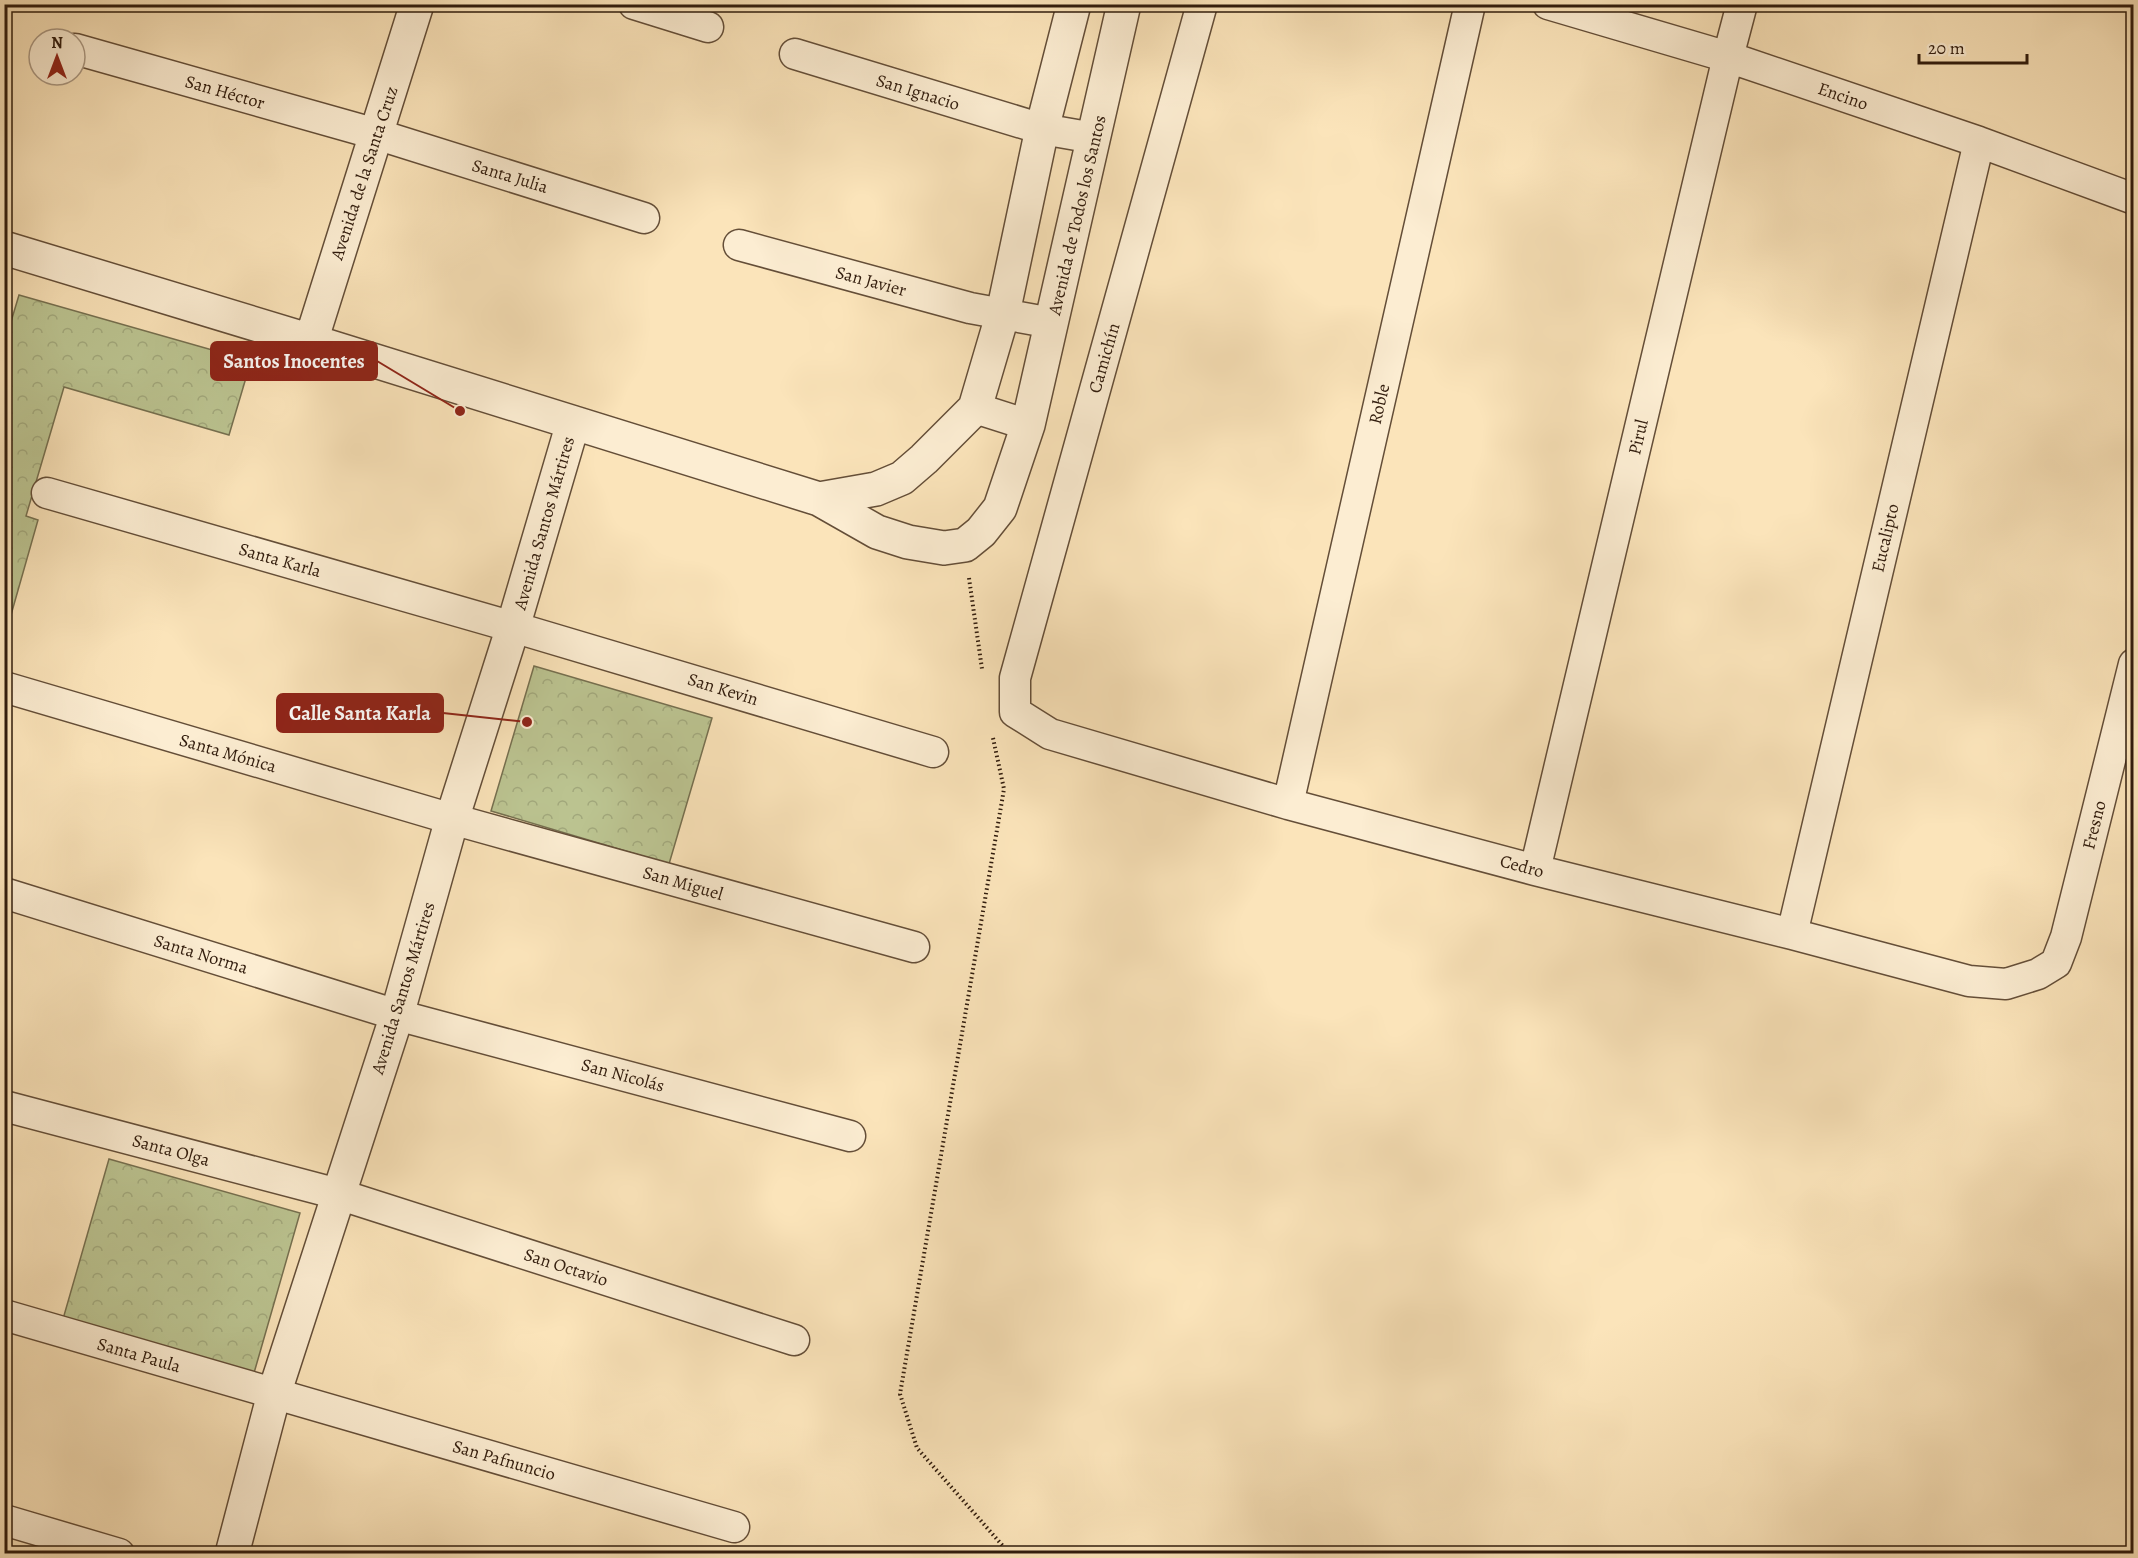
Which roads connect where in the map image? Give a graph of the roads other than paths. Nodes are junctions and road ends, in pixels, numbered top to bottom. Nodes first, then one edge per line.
1 (417, 4) edge
2 (634, 4) edge
3 (1074, 4) edge
4 (1124, 4) edge
5 (1202, 4) edge
6 (1470, 4) edge
7 (1548, 4) edge
8 (1742, 4) edge
9 (708, 27) dead end
10 (87, 52) edge
11 (795, 54) dead end
12 (1728, 57) junction
13 (1042, 129) junction
14 (376, 134) junction
15 (1094, 138) junction
16 (1979, 142) junction
17 (2133, 199) edge
18 (644, 218) dead end
19 (739, 245) dead end
20 (4, 248) edge
21 (1003, 313) junction
22 (1052, 323) junction
23 (311, 341) junction
24 (975, 408) junction
25 (573, 423) junction
26 (1028, 425) junction
27 (47, 493) dead end
28 (819, 499) junction
29 (513, 627) junction
30 (2133, 664) edge
31 (4, 687) edge
32 (1015, 712) joint
33 (933, 752) dead end
34 (1288, 804) junction
35 (453, 819) junction
36 (1535, 870) junction
37 (4, 893) edge
38 (1792, 933) junction
39 (914, 947) dead end
40 (2037, 974) joint
41 (397, 1015) junction
42 (4, 1106) edge
43 (850, 1136) dead end
44 (338, 1194) junction
45 (4, 1315) edge
46 (794, 1340) dead end
47 (274, 1394) junction
48 (4, 1520) edge
49 (734, 1527) dead end
50 (119, 1554) edge
51 (232, 1554) edge

1 - 14 street, Avenida de la Santa Cruz
2 - 9 street
3 - 13 street
4 - 15 street, Avenida de Todos los Santos
5 - 32 street, Camichín
6 - 34 street, Roble
7 - 12 street, Encino
8 - 12 street, Pirul
10 - 14 street, San Héctor
11 - 13 street, San Ignacio
12 - 16 street, Encino
12 - 36 street, Pirul
13 - 15 street, San Ignacio
13 - 21 street
14 - 18 street, Santa Julia
14 - 23 street, Avenida de la Santa Cruz
15 - 22 street, Avenida de Todos los Santos
16 - 17 street, Encino
16 - 38 street, Eucalipto
19 - 21 street, San Javier
20 - 23 street
21 - 22 street, San Javier
21 - 24 street
22 - 26 street, Avenida de Todos los Santos
23 - 25 street
24 - 26 street
24 - 28 street
25 - 28 street
25 - 29 street, Avenida Santos Mártires
26 - 28 street, Avenida de Todos los Santos
27 - 29 street, Santa Karla
29 - 33 street, San Kevin
29 - 35 street, Avenida Santos Mártires
30 - 40 street, Fresno
31 - 35 street, Santa Mónica
32 - 34 street, Cedro
34 - 36 street, Cedro
35 - 39 street, San Miguel
35 - 41 street, Avenida Santos Mártires
36 - 38 street, Cedro
37 - 41 street, Santa Norma
38 - 40 street, Cedro
41 - 43 street, San Nicolás
41 - 44 street, Avenida Santos Mártires
42 - 44 street, Santa Olga
44 - 46 street, San Octavio
44 - 47 street, Avenida Santos Mártires
45 - 47 street, Santa Paula
47 - 49 street, San Pafnuncio
47 - 51 street, Avenida Santos Mártires
48 - 50 street

